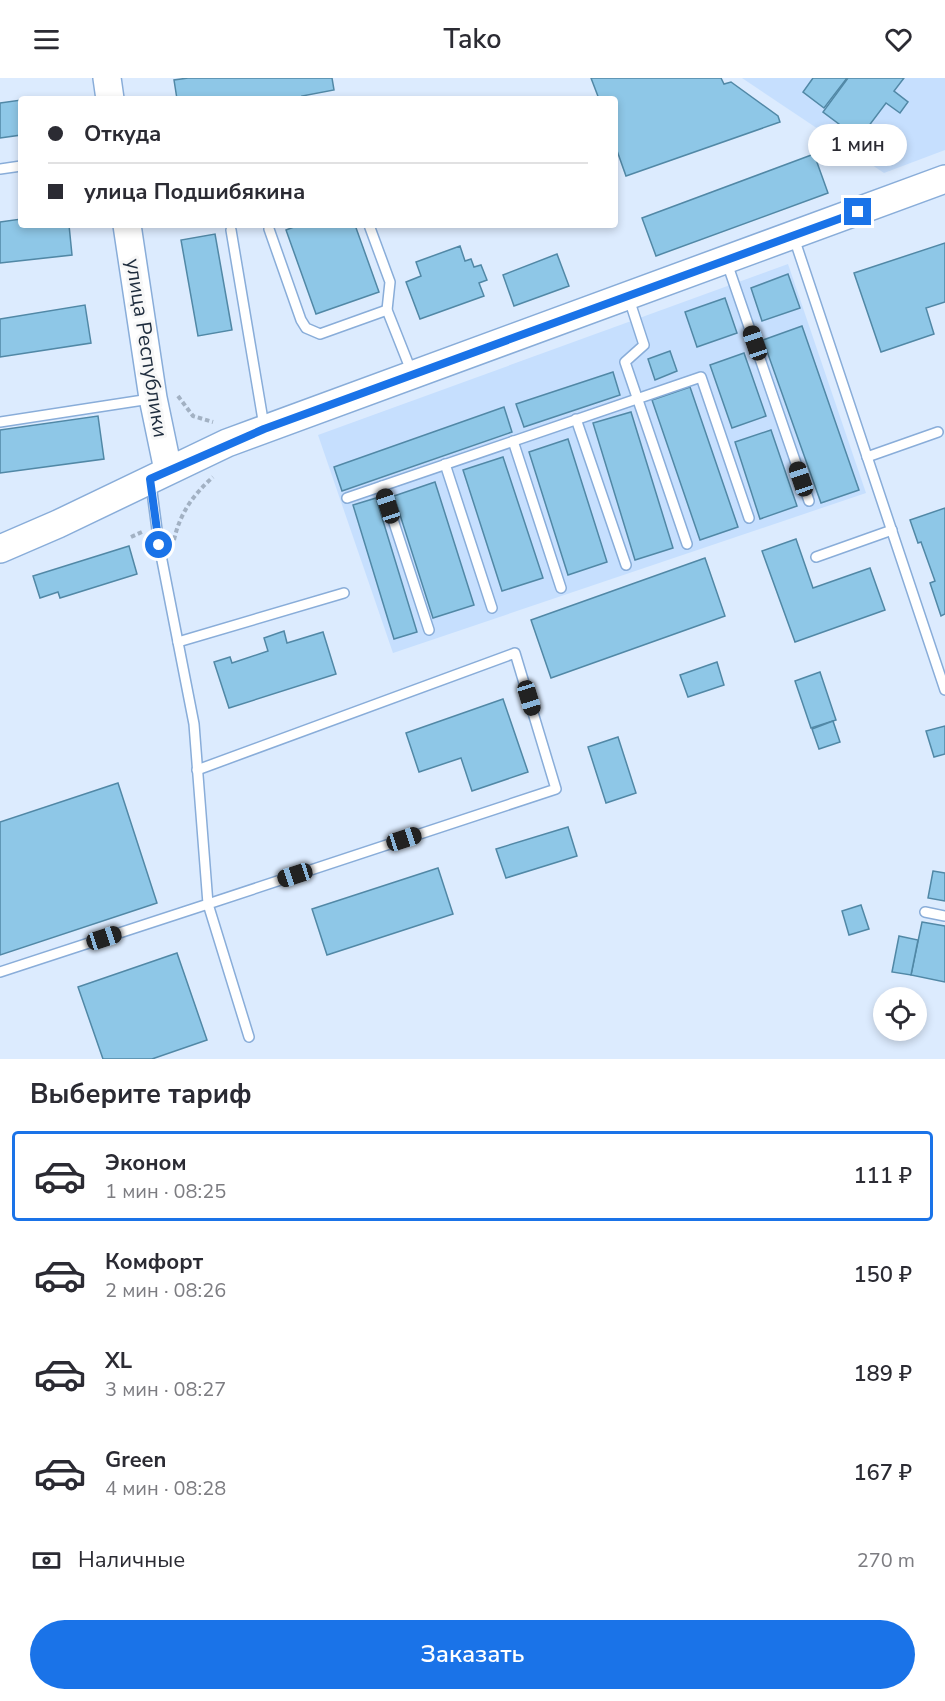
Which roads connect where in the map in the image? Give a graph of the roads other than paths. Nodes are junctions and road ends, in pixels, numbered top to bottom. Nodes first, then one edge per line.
1 (107, 78) edge
2 (110, 96) edge
3 (18, 166) edge
4 (0, 169) edge
5 (945, 179) edge
6 (129, 228) edge
7 (370, 228) edge
8 (231, 230) dead end
9 (269, 230) dead end
10 (793, 236) junction
11 (726, 261) junction
12 (628, 297) junction
13 (387, 310) junction
14 (413, 375) junction
15 (164, 393) junction
16 (637, 398) junction
17 (576, 418) junction
18 (0, 422) edge
19 (264, 429) junction
20 (938, 432) dead end
21 (513, 441) junction
22 (867, 457) junction
23 (445, 464) junction
24 (159, 475) junction
25 (382, 486) junction
26 (347, 498) dead end
27 (809, 501) dead end
28 (749, 518) dead end
29 (892, 530) junction
30 (687, 544) dead end
31 (0, 549) edge
32 (816, 557) dead end
33 (626, 565) dead end
34 (561, 588) dead end
35 (344, 593) dead end
36 (492, 608) dead end
37 (429, 630) dead end
38 (178, 642) junction
39 (945, 690) edge
40 (197, 770) junction
41 (208, 904) junction
42 (925, 912) dead end
43 (945, 916) edge
44 (0, 972) edge
45 (249, 1037) dead end

1 - 2 main road
3 - 4 lane
5 - 10 main road
6 - 15 main road, улица Республики
7 - 13 lane
8 - 19 lane
9 - 13 lane
10 - 11 main road
10 - 22 lane
11 - 12 main road
11 - 27 lane
12 - 14 main road
12 - 16 lane
13 - 14 lane
14 - 19 main road
15 - 18 lane
15 - 24 main road, улица Республики
16 - 17 lane
16 - 28 lane
16 - 30 lane
17 - 21 lane
17 - 33 lane
19 - 24 main road
20 - 22 lane
21 - 23 lane
21 - 34 lane
22 - 29 lane
23 - 25 lane
23 - 36 lane
24 - 31 main road
24 - 38 lane
25 - 26 lane
25 - 37 lane
29 - 32 lane
29 - 39 lane
35 - 38 lane
38 - 40 lane
40 - 41 lane
40 - 41 lane
41 - 44 lane
41 - 45 lane
42 - 43 lane

